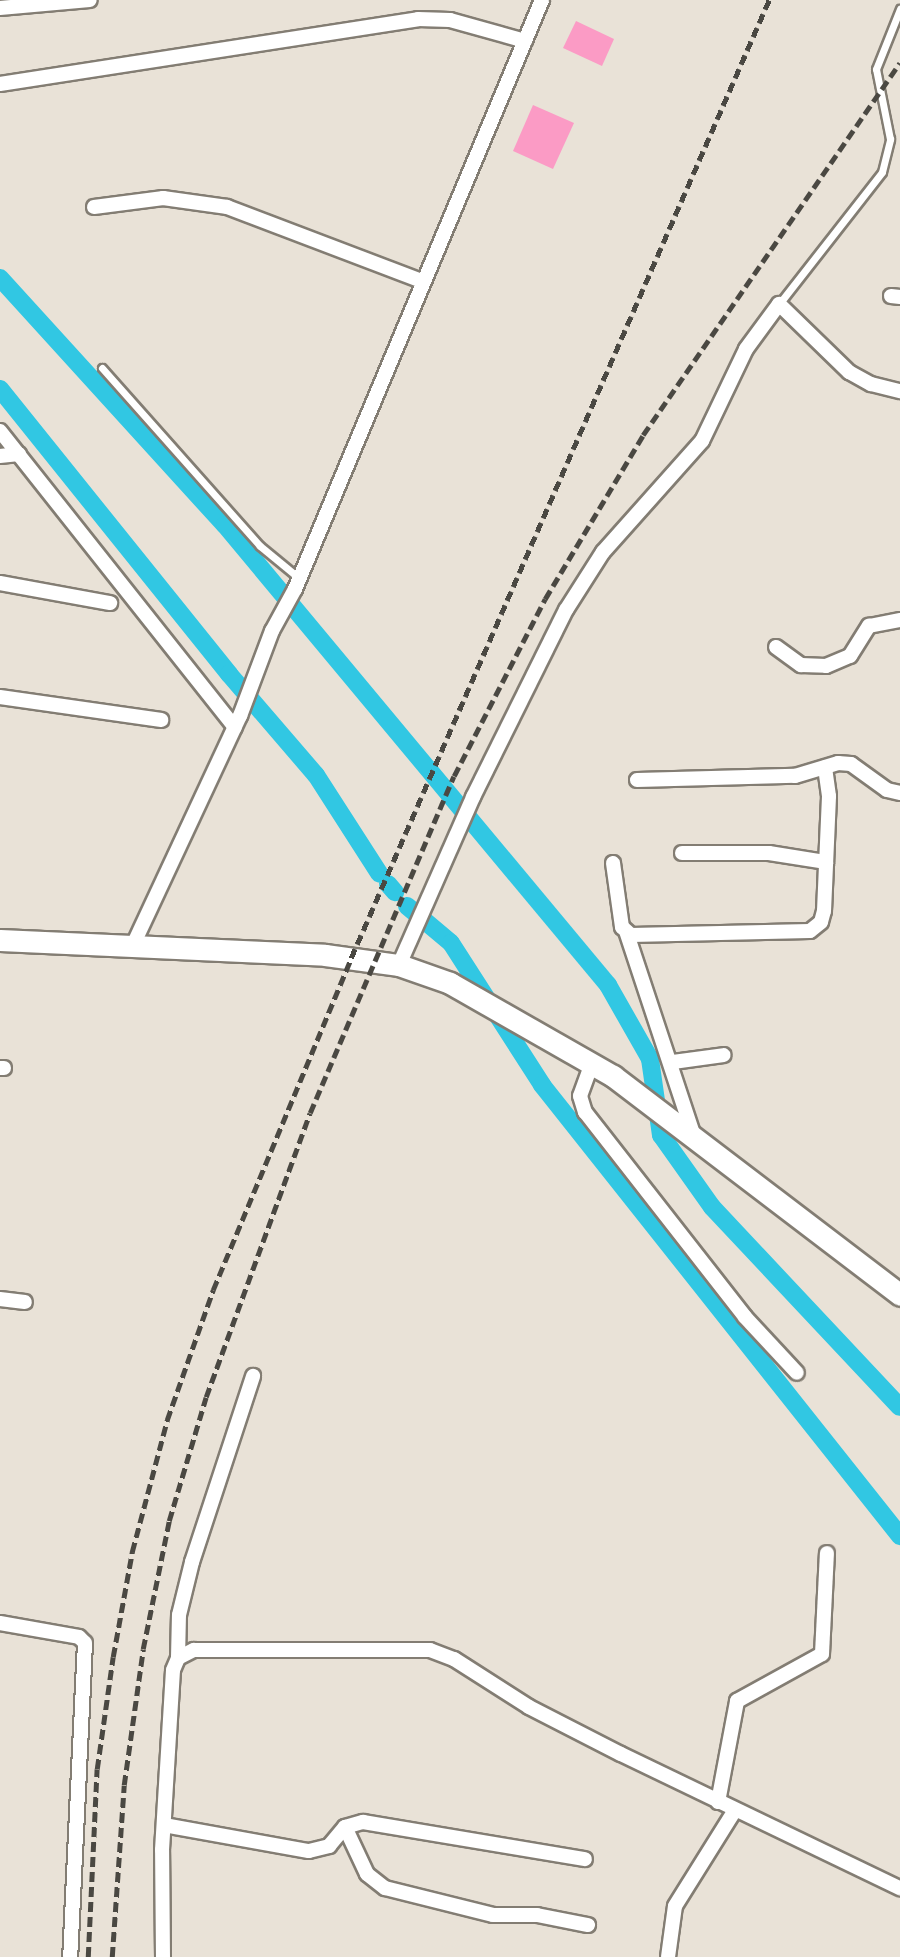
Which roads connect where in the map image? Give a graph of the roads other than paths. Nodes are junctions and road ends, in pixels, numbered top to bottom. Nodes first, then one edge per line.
1 (90, 0) edge
2 (542, 0) edge
3 (0, 8) edge
4 (900, 9) edge
5 (525, 41) junction
6 (0, 84) edge
7 (94, 207) dead end
8 (422, 281) junction
9 (779, 304) junction
10 (102, 368) dead end
11 (900, 391) edge
12 (0, 430) edge
13 (19, 454) junction
14 (0, 456) edge
15 (0, 583) edge
16 (297, 583) junction
17 (110, 603) dead end
18 (900, 620) edge
19 (776, 648) dead end
20 (0, 697) edge
21 (162, 720) dead end
22 (238, 722) junction
23 (825, 767) junction
24 (636, 780) dead end
25 (900, 793) edge
26 (682, 853) dead end
27 (826, 862) junction
28 (613, 863) dead end
29 (626, 932) junction
30 (0, 940) edge
31 (134, 943) junction
32 (399, 965) junction
33 (724, 1055) dead end
34 (673, 1062) junction
35 (593, 1063) junction
36 (688, 1133) junction
37 (900, 1295) edge
38 (0, 1299) edge
39 (25, 1302) dead end
40 (797, 1373) dead end
41 (253, 1376) dead end
42 (827, 1553) dead end
43 (0, 1623) edge
44 (178, 1658) junction
45 (718, 1802) junction
46 (735, 1810) junction
47 (164, 1825) junction
48 (345, 1827) junction
49 (585, 1859) dead end
50 (900, 1888) edge
51 (588, 1925) dead end
52 (69, 1957) edge
53 (163, 1957) edge
54 (668, 1957) edge

1 - 3 street
2 - 5 street
4 - 9 lane
5 - 6 street
5 - 8 street
7 - 8 street
8 - 16 street
9 - 11 street
9 - 32 street
10 - 16 lane
12 - 13 street
13 - 14 street
13 - 22 street
15 - 17 street
16 - 22 street
18 - 19 street
20 - 21 street
22 - 31 street
23 - 24 street
23 - 25 street
23 - 27 street
26 - 27 street
27 - 29 street
28 - 29 street
29 - 34 street
30 - 31 street
31 - 32 street
32 - 35 street
33 - 34 street
34 - 36 street
35 - 36 street
35 - 40 street
36 - 37 street
38 - 39 street
41 - 44 street
42 - 45 street
43 - 52 street
44 - 45 street
44 - 47 street
45 - 46 street
46 - 50 street
46 - 54 street
47 - 48 street
47 - 53 street
48 - 49 street
48 - 51 street

